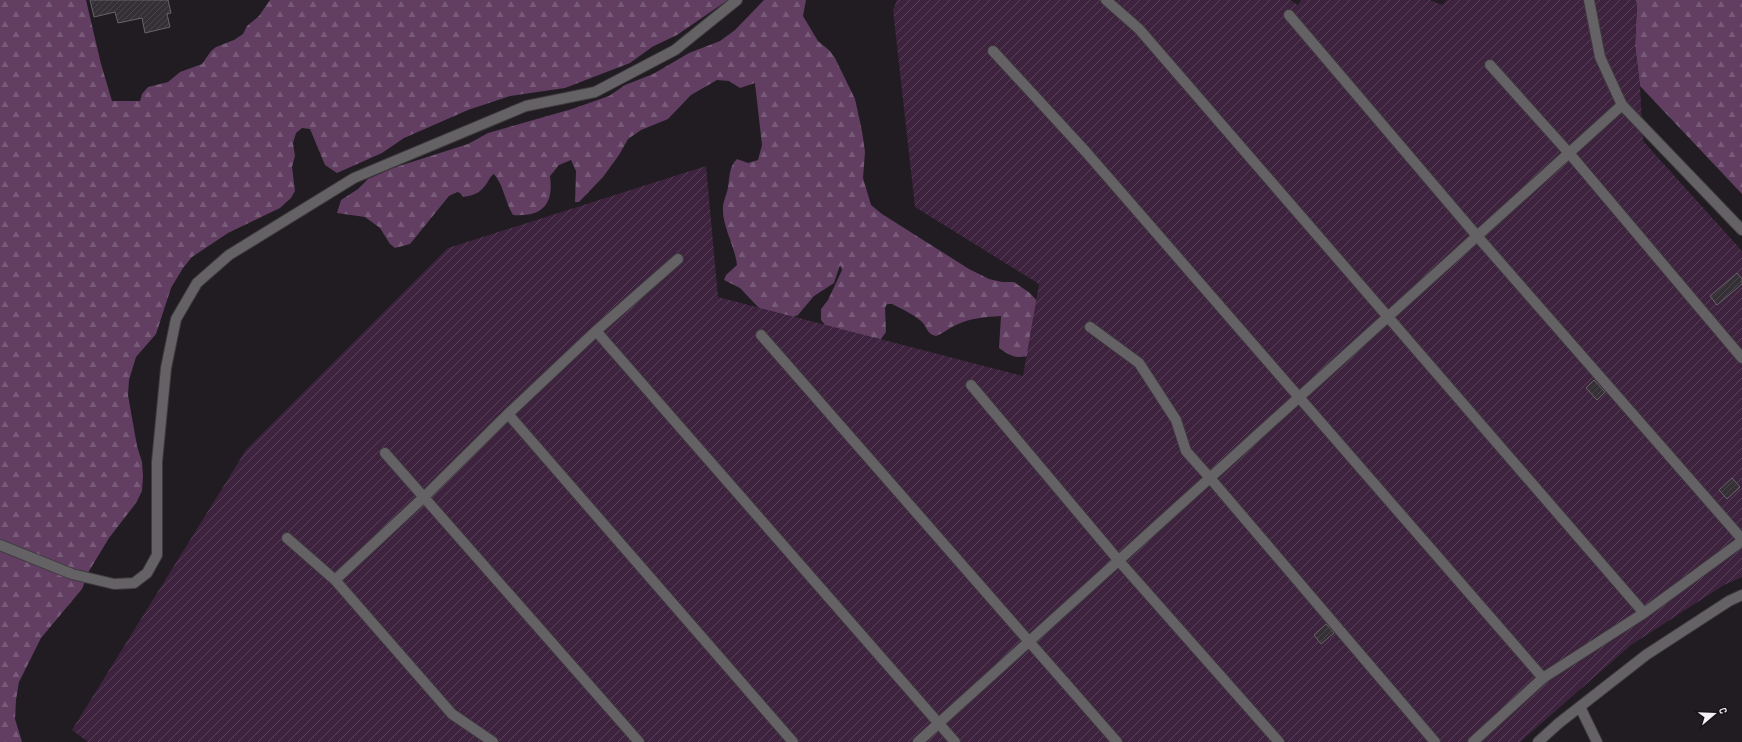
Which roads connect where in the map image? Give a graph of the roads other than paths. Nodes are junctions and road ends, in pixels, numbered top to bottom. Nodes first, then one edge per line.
1 (737, 0) edge
2 (1106, 0) edge
3 (1589, 0) edge
4 (1289, 15) dead end
5 (993, 51) dead end
6 (1490, 65) dead end
7 (1622, 105) junction
8 (1569, 153) junction
9 (1742, 230) edge
10 (1477, 236) junction
11 (678, 259) dead end
12 (1387, 318) junction
13 (1090, 327) dead end
14 (596, 332) junction
15 (761, 335) dead end
16 (1742, 358) edge
17 (971, 385) dead end
18 (1299, 398) junction
19 (508, 414) junction
20 (385, 453) dead end
21 (1210, 478) junction
22 (424, 498) junction
23 (287, 538) dead end
24 (1742, 540) edge
25 (0, 545) edge
26 (1119, 561) junction
27 (335, 580) junction
28 (1742, 595) edge
29 (1644, 613) junction
30 (1030, 641) junction
31 (1543, 678) junction
32 (1580, 706) junction
33 (939, 724) junction
34 (494, 742) edge
35 (639, 742) edge
36 (793, 742) edge
37 (918, 742) edge
38 (955, 742) edge
39 (1117, 742) edge
40 (1279, 742) edge
41 (1434, 742) edge
42 (1473, 742) edge
43 (1538, 742) edge
44 (1597, 742) edge

1 - 25 street
2 - 12 street
3 - 7 street
4 - 10 street
5 - 18 street
6 - 8 street
7 - 8 street
7 - 9 street
8 - 10 street
8 - 16 street
10 - 12 street
10 - 24 street
11 - 14 street
12 - 18 street
12 - 29 street
13 - 21 street
14 - 19 street
14 - 33 street
15 - 30 street
17 - 26 street
18 - 21 street
18 - 31 street
19 - 22 street
19 - 36 street
20 - 22 street
21 - 26 street
21 - 41 street
22 - 27 street
22 - 35 street
23 - 27 street
24 - 29 street
26 - 30 street
26 - 40 street
27 - 34 street
28 - 32 street
29 - 31 street
30 - 33 street
30 - 39 street
31 - 42 street
32 - 43 street
32 - 44 street
33 - 37 street
33 - 38 street

